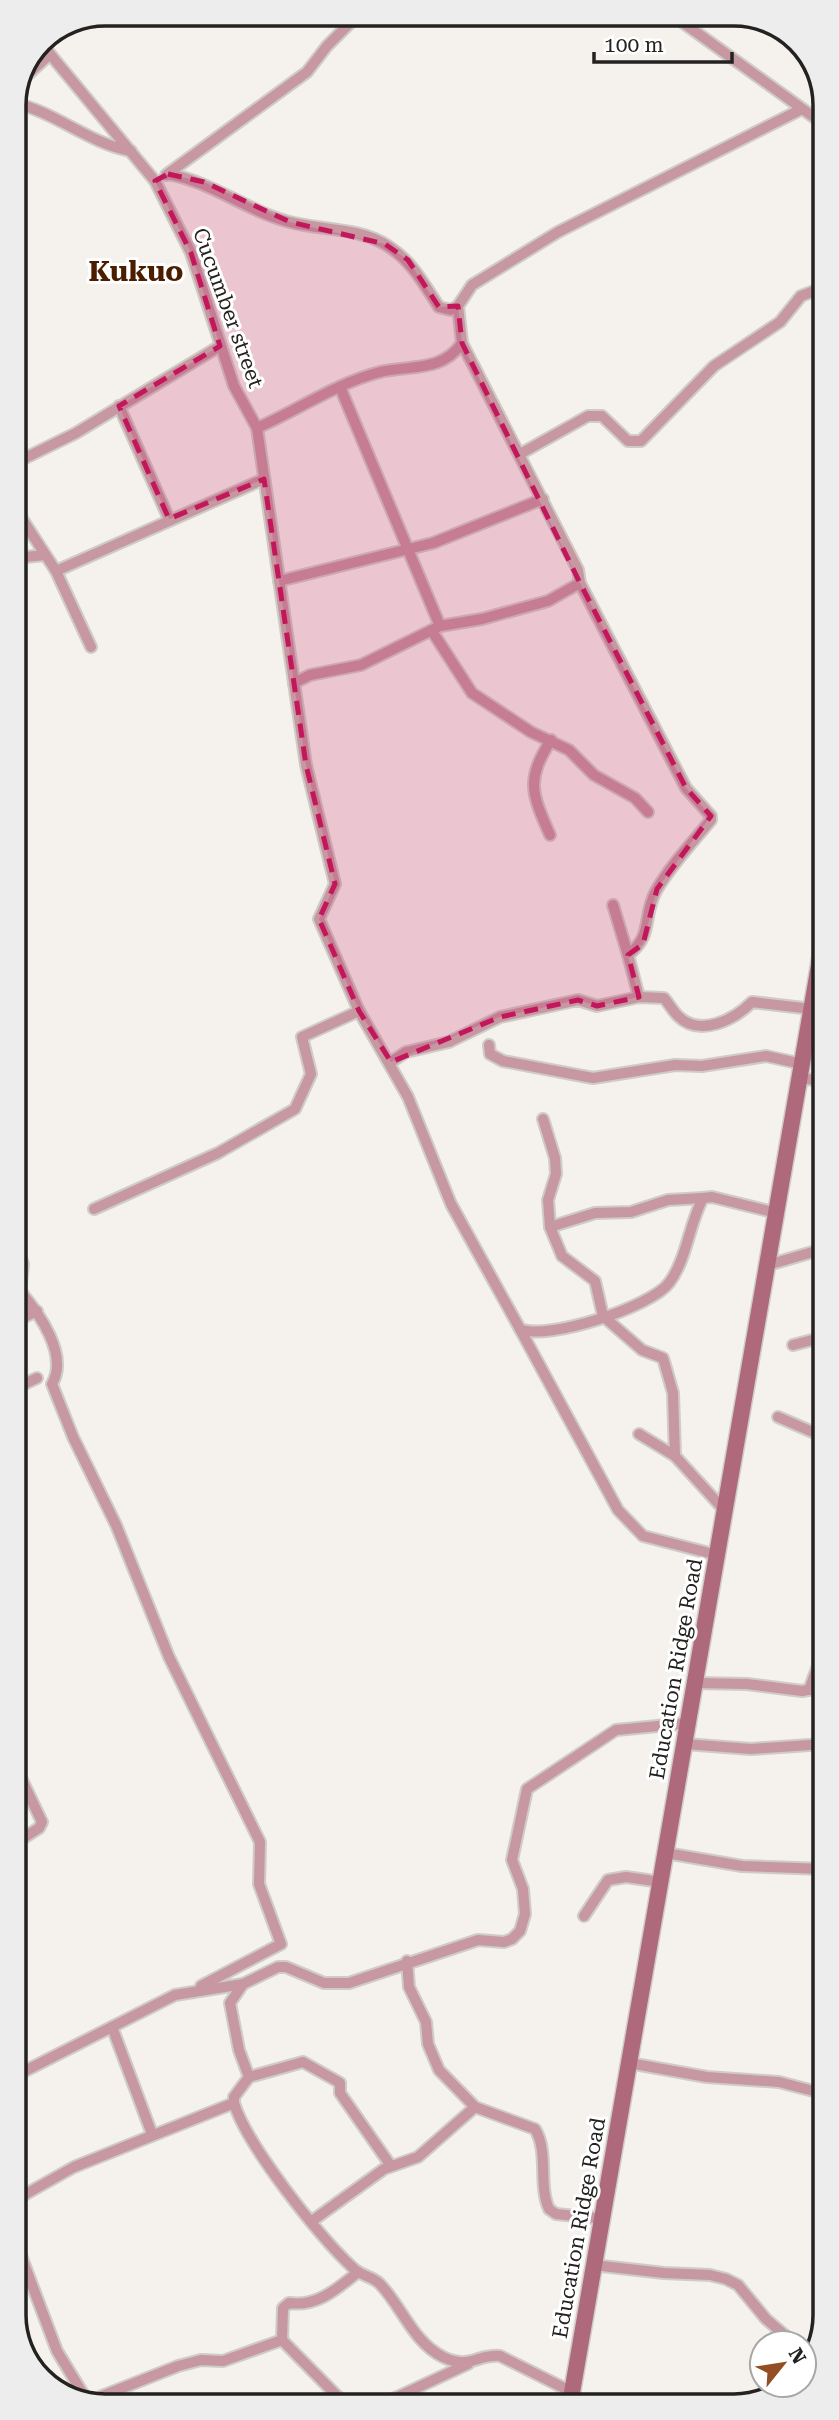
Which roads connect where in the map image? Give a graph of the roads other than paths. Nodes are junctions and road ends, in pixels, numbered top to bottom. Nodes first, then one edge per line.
1 (347, 26) edge
2 (688, 26) edge
3 (48, 51) edge
4 (50, 54) junction
5 (37, 66) edge
6 (26, 107) edge
7 (802, 109) junction
8 (813, 117) edge
9 (131, 151) junction
10 (168, 174) junction
11 (155, 181) junction
12 (813, 291) edge
13 (458, 306) junction
14 (462, 343) junction
15 (220, 346) junction
16 (340, 387) junction
17 (119, 406) junction
18 (257, 428) junction
19 (520, 454) junction
20 (26, 458) edge
21 (264, 479) junction
22 (543, 499) junction
23 (169, 519) junction
24 (26, 525) edge
25 (409, 548) junction
26 (45, 555) junction
27 (26, 557) edge
28 (55, 571) junction
29 (279, 581) junction
30 (580, 583) junction
31 (436, 628) junction
32 (91, 647) dead end
33 (294, 683) junction
34 (551, 740) junction
35 (648, 812) dead end
36 (550, 835) dead end
37 (613, 905) dead end
38 (628, 955) junction
39 (639, 997) junction
40 (813, 1003) edge
41 (812, 1009) junction
42 (359, 1011) junction
43 (489, 1045) dead end
44 (391, 1062) junction
45 (801, 1071) junction
46 (813, 1076) edge
47 (543, 1119) dead end
48 (703, 1198) junction
49 (94, 1209) dead end
50 (777, 1213) junction
51 (550, 1227) junction
52 (813, 1252) edge
53 (768, 1265) junction
54 (26, 1298) edge
55 (37, 1311) junction
56 (26, 1316) edge
57 (603, 1316) junction
58 (520, 1329) junction
59 (813, 1340) edge
60 (793, 1345) dead end
61 (37, 1378) dead end
62 (26, 1383) edge
63 (778, 1417) dead end
64 (813, 1432) edge
65 (639, 1434) dead end
66 (675, 1457) junction
67 (725, 1511) junction
68 (717, 1555) junction
69 (813, 1679) edge
70 (696, 1684) junction
71 (813, 1689) edge
72 (809, 1690) junction
73 (689, 1723) junction
74 (685, 1744) junction
75 (813, 1745) edge
76 (26, 1787) edge
77 (26, 1836) edge
78 (666, 1853) junction
79 (813, 1869) edge
80 (661, 1882) junction
81 (584, 1916) dead end
82 (407, 1961) junction
83 (243, 1984) junction
84 (192, 1991) junction
85 (112, 2027) junction
86 (629, 2063) junction
87 (26, 2070) edge
88 (249, 2077) junction
89 (813, 2091) edge
90 (234, 2103) junction
91 (475, 2107) junction
92 (152, 2134) junction
93 (391, 2166) junction
94 (26, 2194) edge
95 (601, 2215) junction
96 (312, 2221) junction
97 (593, 2265) junction
98 (26, 2269) edge
99 (358, 2272) junction
100 (778, 2329) edge
101 (282, 2340) junction
102 (468, 2364) junction
103 (81, 2390) edge
104 (107, 2394) edge
105 (335, 2394) edge
106 (402, 2394) edge
107 (564, 2394) edge
108 (572, 2394) edge

1 - 10 street
2 - 7 street
3 - 4 street, Cucumber street
4 - 5 street
4 - 9 street, Cucumber street
6 - 9 street
7 - 8 street
7 - 13 street
9 - 11 street, Cucumber street
10 - 11 street
10 - 13 street
11 - 15 street, Cucumber street
12 - 19 street
13 - 14 street
14 - 16 street
14 - 19 street
15 - 17 street
15 - 18 street, Cucumber street
16 - 18 street
16 - 25 street
17 - 20 street
17 - 23 street
18 - 21 street
19 - 22 street
21 - 23 street
21 - 29 street
22 - 25 street
22 - 30 street
23 - 28 street
24 - 26 street
25 - 29 street
25 - 31 street
26 - 27 street
26 - 28 street
28 - 32 street
29 - 33 street
30 - 31 street
30 - 38 street
31 - 33 street
31 - 34 street
33 - 42 street
34 - 35 street
34 - 36 street
37 - 38 street
38 - 39 street
39 - 41 street
39 - 44 street
40 - 41 main road, Education Ridge Road
41 - 45 main road, Education Ridge Road
42 - 44 street
42 - 49 street
43 - 45 street
44 - 58 street
45 - 46 street
45 - 50 main road, Education Ridge Road
47 - 51 street
48 - 50 street
48 - 51 street
48 - 57 street
50 - 53 main road, Education Ridge Road
51 - 57 street
52 - 53 street
53 - 67 main road, Education Ridge Road
54 - 55 street
55 - 56 street
55 - 84 street
57 - 58 street
57 - 66 street
58 - 68 street
59 - 60 street
61 - 62 street
63 - 64 street
65 - 66 street
66 - 67 street
67 - 68 main road, Education Ridge Road
68 - 70 main road, Education Ridge Road
69 - 72 street
70 - 72 street
70 - 73 main road, Education Ridge Road
71 - 72 street
73 - 74 main road, Education Ridge Road
73 - 82 street
74 - 75 street
74 - 78 main road, Education Ridge Road
76 - 77 street
78 - 79 street
78 - 80 main road, Education Ridge Road
80 - 81 street
80 - 86 main road, Education Ridge Road
82 - 83 street
82 - 91 street
83 - 84 street
83 - 88 street
84 - 85 street
85 - 87 street
85 - 92 street
86 - 89 street
86 - 95 main road, Education Ridge Road
88 - 90 street
88 - 93 street
90 - 92 street
90 - 96 street
91 - 93 street
91 - 95 street
92 - 94 street
93 - 96 street
95 - 97 main road, Education Ridge Road
96 - 99 street
97 - 100 street
97 - 108 main road, Education Ridge Road
98 - 103 street
99 - 101 street
99 - 102 street
101 - 104 street
101 - 105 street
102 - 106 street
102 - 107 street

